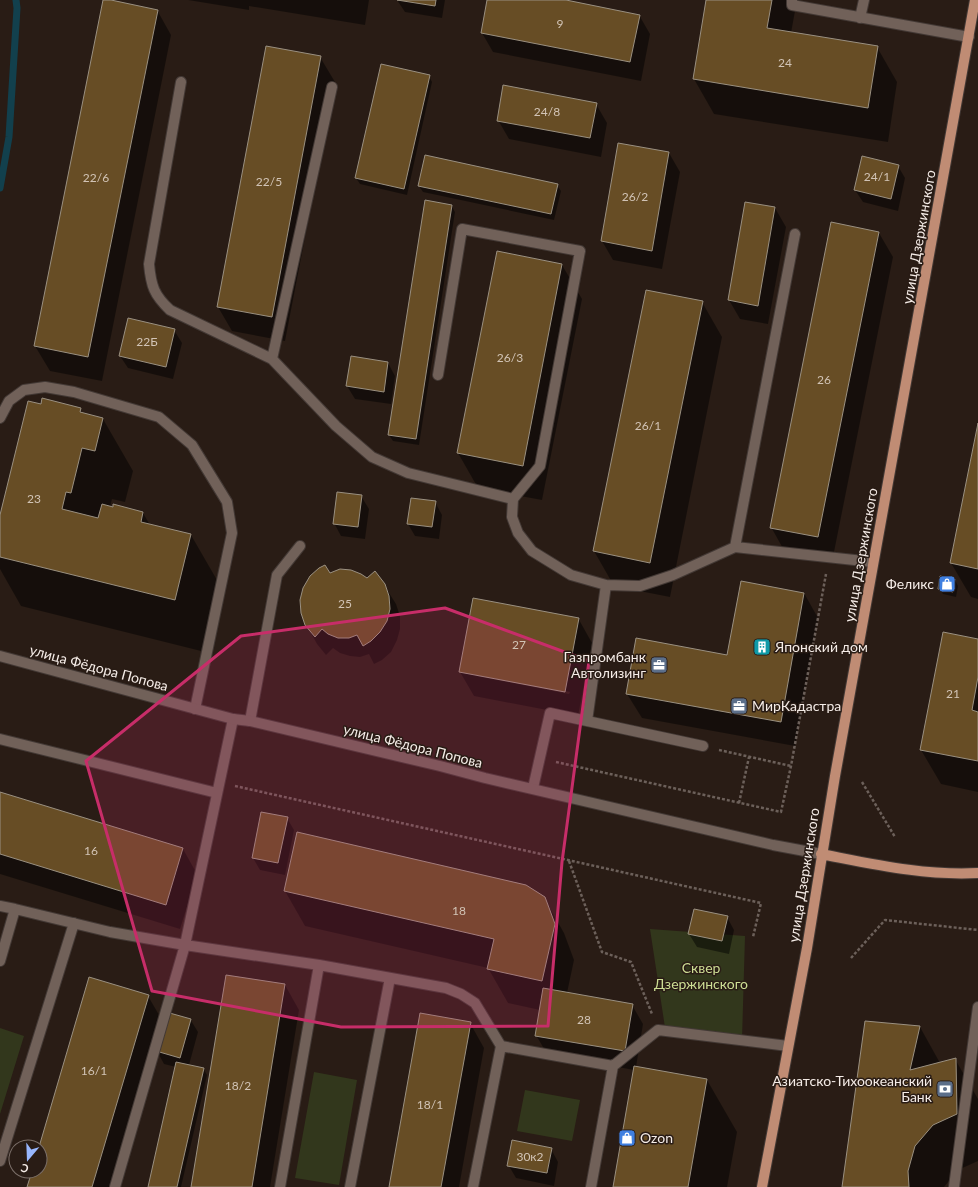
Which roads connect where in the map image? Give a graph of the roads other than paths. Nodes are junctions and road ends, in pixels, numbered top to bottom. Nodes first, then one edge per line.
1 (792, 0) edge
2 (864, 0) edge
3 (976, 0) edge
4 (860, 18) junction
5 (969, 37) junction
6 (181, 82) dead end
7 (332, 87) dead end
8 (795, 234) dead end
9 (272, 359) junction
10 (438, 375) dead end
11 (0, 418) edge
12 (513, 499) junction
13 (300, 546) dead end
14 (735, 547) junction
15 (873, 562) junction
16 (606, 585) junction
17 (0, 656) edge
18 (195, 709) junction
19 (233, 719) junction
20 (250, 721) junction
21 (587, 721) junction
22 (0, 739) edge
23 (702, 746) road end
24 (533, 788) junction
25 (217, 793) junction
26 (821, 854) junction
27 (978, 873) edge
28 (0, 906) edge
29 (15, 909) junction
30 (74, 923) junction
31 (185, 945) junction
32 (0, 961) edge
33 (319, 964) junction
34 (390, 978) junction
35 (978, 1007) edge
36 (501, 1046) junction
37 (788, 1046) junction
38 (613, 1066) junction
39 (0, 1161) edge
40 (115, 1187) edge
41 (280, 1187) edge
42 (350, 1187) edge
43 (473, 1187) edge
44 (591, 1187) edge
45 (762, 1187) edge
46 (954, 1187) edge

1 - 4 street
2 - 4 street
3 - 5 main road, улица Дзержинского
4 - 5 street
5 - 15 main road, улица Дзержинского
6 - 9 street
7 - 9 street
8 - 14 street
9 - 12 street
10 - 12 street
11 - 18 street
12 - 16 street
13 - 20 street
14 - 15 street
14 - 16 street
15 - 26 main road, улица Дзержинского
16 - 21 street
17 - 18 street, улица Фёдора Попова
18 - 19 street, улица Фёдора Попова
19 - 20 street, улица Фёдора Попова
19 - 25 street
20 - 24 street, улица Фёдора Попова
21 - 23 street
21 - 24 street
22 - 25 street
24 - 26 street, улица Фёдора Попова
25 - 31 street
26 - 27 main road
26 - 37 main road, улица Дзержинского
28 - 29 street
29 - 30 street
29 - 32 street
30 - 31 street
30 - 39 street
31 - 33 street
31 - 40 street
33 - 34 street
33 - 41 street
34 - 36 street
34 - 42 street
35 - 46 street
36 - 38 street
36 - 43 street
37 - 38 street
37 - 45 main road, улица Дзержинского
38 - 44 street

